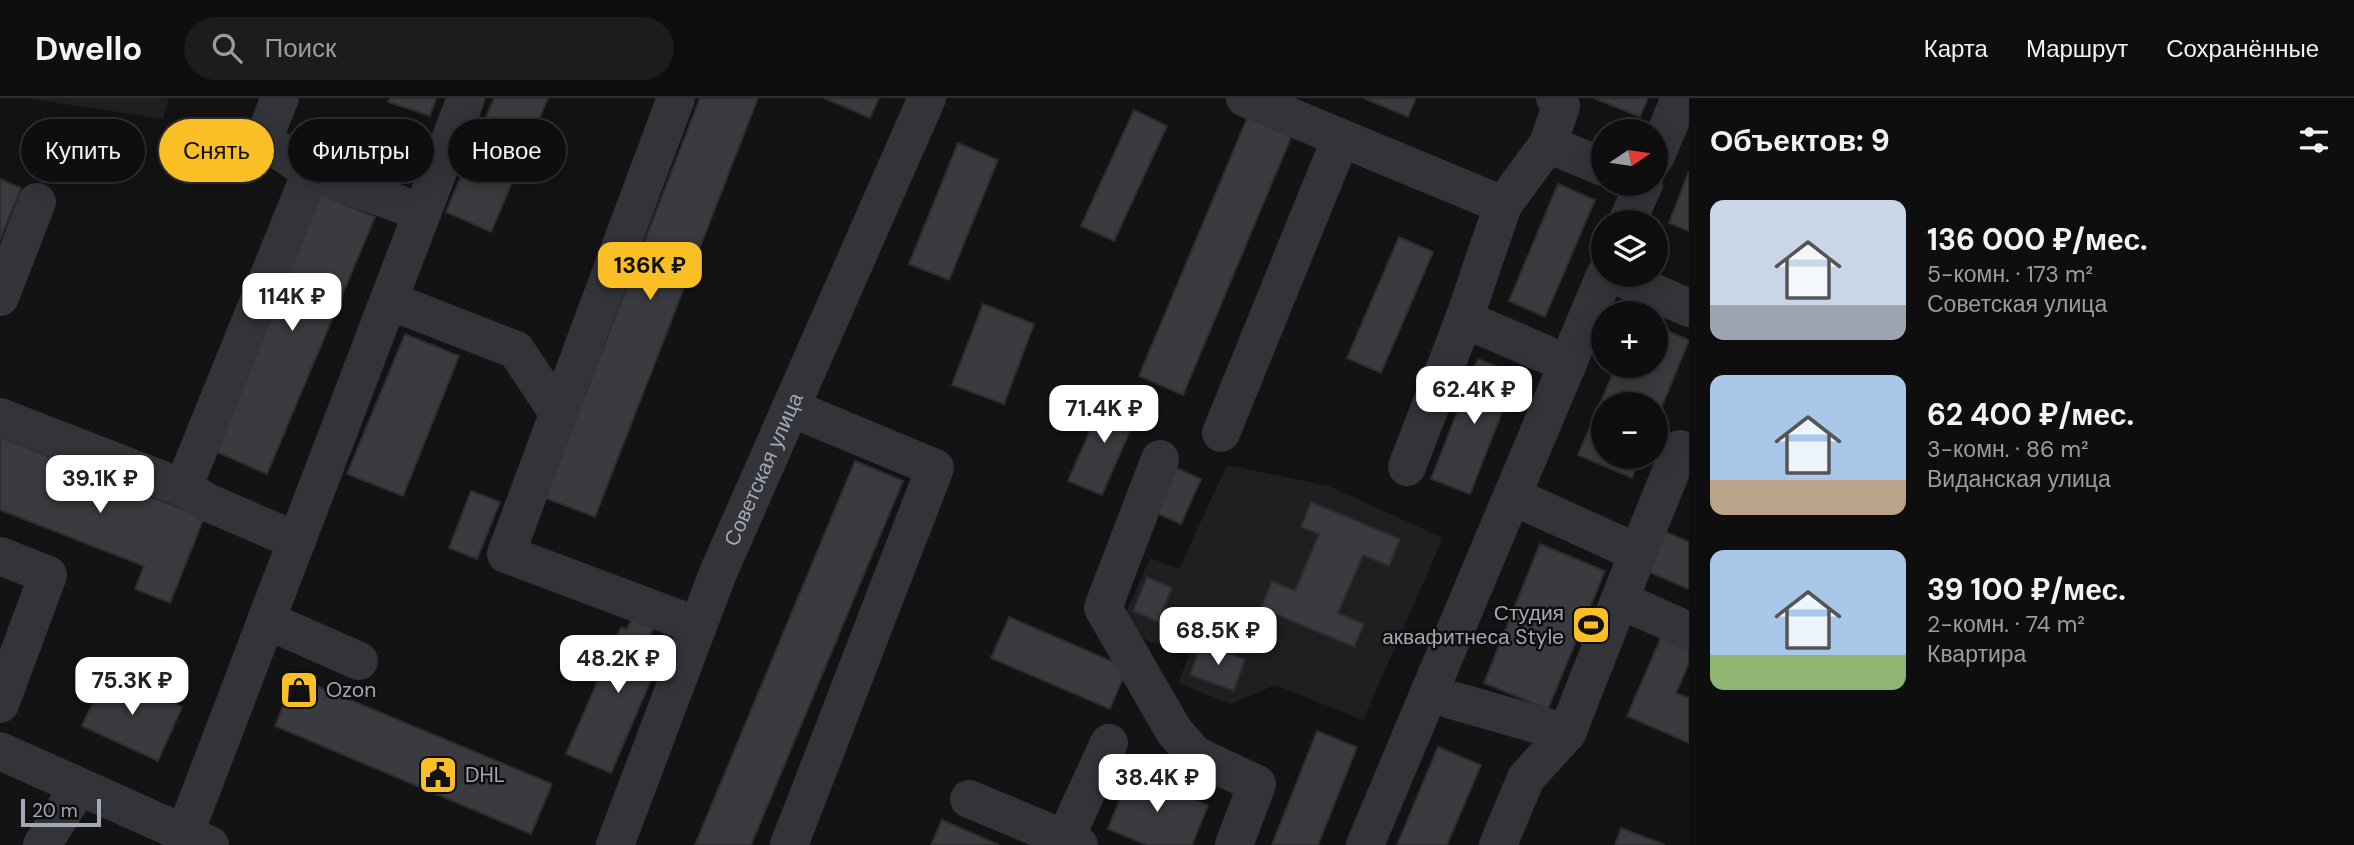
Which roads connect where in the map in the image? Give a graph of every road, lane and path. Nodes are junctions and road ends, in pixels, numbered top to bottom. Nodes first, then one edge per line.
1 (280, 98) edge
2 (466, 98) edge
3 (676, 98) edge
4 (927, 98) edge
5 (1245, 98) edge
6 (1555, 98) edge
7 (1680, 98) edge
8 (1668, 127) edge
9 (1341, 138) junction
10 (1548, 144) junction
11 (288, 157) edge
12 (1591, 162) edge
13 (307, 182) edge
14 (338, 182) edge
15 (37, 202) dead end
16 (1503, 205) junction
17 (421, 212) junction
18 (1600, 287) edge
19 (1642, 287) edge
20 (0, 297) edge
21 (390, 301) junction
22 (1689, 308) edge
23 (1464, 319) junction
24 (1568, 364) junction
25 (791, 408) junction
26 (558, 413) junction
27 (0, 416) edge
28 (1221, 433) dead end
29 (1686, 442) edge
30 (1160, 459) dead end
31 (1407, 467) dead end
32 (183, 488) junction
33 (1512, 496) junction
34 (297, 541) junction
35 (1638, 552) junction
36 (0, 556) edge
37 (1620, 600) junction
38 (266, 620) junction
39 (698, 626) junction
40 (1689, 631) edge
41 (359, 661) dead end
42 (1430, 691) junction
43 (1, 698) edge
44 (1567, 733) junction
45 (1109, 743) dead end
46 (0, 751) edge
47 (78, 788) junction
48 (970, 799) dead end
49 (198, 839) edge
50 (1072, 842) edge
51 (42, 845) edge
52 (615, 845) edge
53 (789, 845) edge
54 (1234, 845) edge
55 (1365, 845) edge
56 (1498, 845) edge

1 - 11 street
2 - 17 street
3 - 26 street
4 - 25 street, Советская улица
5 - 9 street
6 - 10 street
7 - 8 street
9 - 16 street
9 - 28 street
10 - 12 street
10 - 16 street
13 - 32 street
14 - 17 street
15 - 20 street
16 - 23 street
17 - 21 street
18 - 24 street
19 - 22 street
21 - 26 street
21 - 34 street
23 - 24 street
23 - 31 street
24 - 33 street
25 - 39 street, Советская улица
25 - 53 street
26 - 39 street
27 - 32 street
29 - 35 street
30 - 54 street
32 - 34 street
33 - 35 street
33 - 42 street
34 - 38 street
35 - 37 street
36 - 43 street
37 - 40 street
37 - 44 street
38 - 41 street
38 - 49 street
39 - 52 street, Советская улица
42 - 44 street
42 - 55 street
44 - 56 street
45 - 50 street
46 - 47 street
47 - 49 street
47 - 51 street
48 - 50 street

